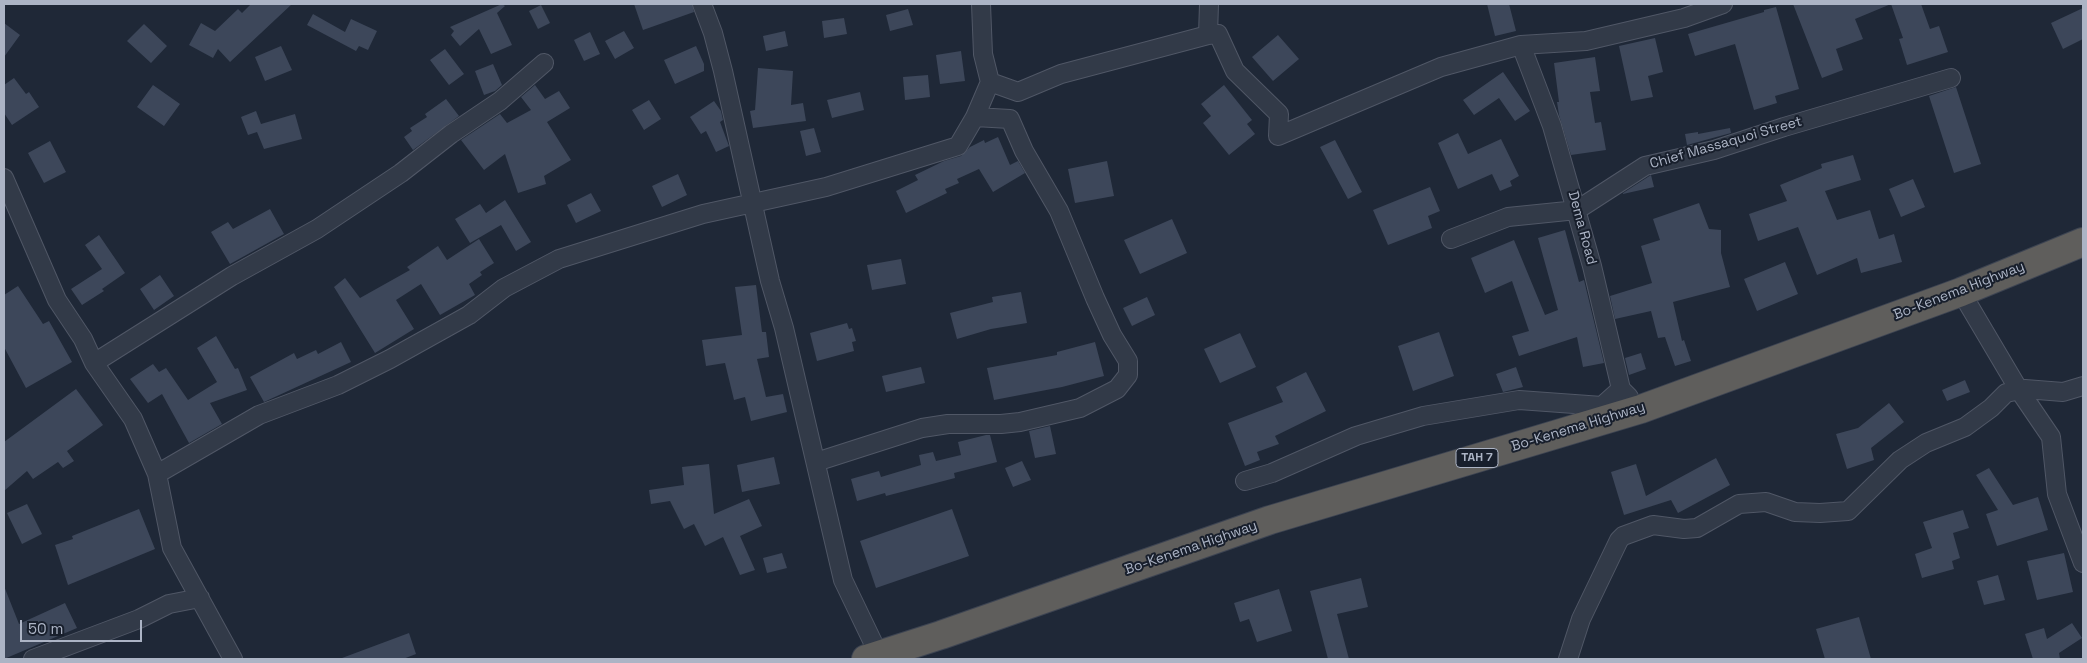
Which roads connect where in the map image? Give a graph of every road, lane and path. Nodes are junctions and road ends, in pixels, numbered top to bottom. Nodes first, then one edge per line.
1 (702, 4) edge
2 (981, 4) edge
3 (1209, 4) edge
4 (1723, 4) edge
5 (1208, 35) junction
6 (1521, 45) junction
7 (544, 63) dead end
8 (1951, 78) dead end
9 (990, 82) junction
10 (1018, 92) junction
11 (975, 117) junction
12 (1010, 119) junction
13 (4, 178) edge
14 (753, 204) junction
15 (1577, 210) junction
16 (1451, 239) dead end
17 (2083, 242) edge
18 (1962, 292) junction
19 (94, 363) junction
20 (2083, 386) edge
21 (1621, 389) junction
22 (2020, 390) junction
23 (1641, 408) junction
24 (816, 462) junction
25 (157, 474) junction
26 (1245, 481) dead end
27 (2083, 563) edge
28 (200, 598) junction
29 (872, 657) edge
30 (33, 659) edge
31 (233, 659) edge
32 (1568, 659) edge

1 - 14 street
2 - 9 street
3 - 5 street
4 - 6 street
5 - 6 street
5 - 10 street
6 - 15 street, Dema Road
7 - 19 street
8 - 15 street, Chief Massaquoi Street
9 - 10 street
9 - 11 street
10 - 12 street
11 - 12 street
11 - 14 street
12 - 24 street
13 - 19 street
14 - 24 street
14 - 25 street
15 - 16 street, Chief Massaquoi Street
15 - 21 street, Dema Road
17 - 18 highway, Bo-Kenema Highway / TAH 7
18 - 22 street
18 - 23 highway, Bo-Kenema Highway / TAH 7
19 - 25 street
20 - 22 street
21 - 23 street
21 - 26 street
22 - 27 street
22 - 32 street
23 - 29 highway, Bo-Kenema Highway / TAH 7
24 - 29 street
25 - 28 street
28 - 30 street
28 - 31 street

